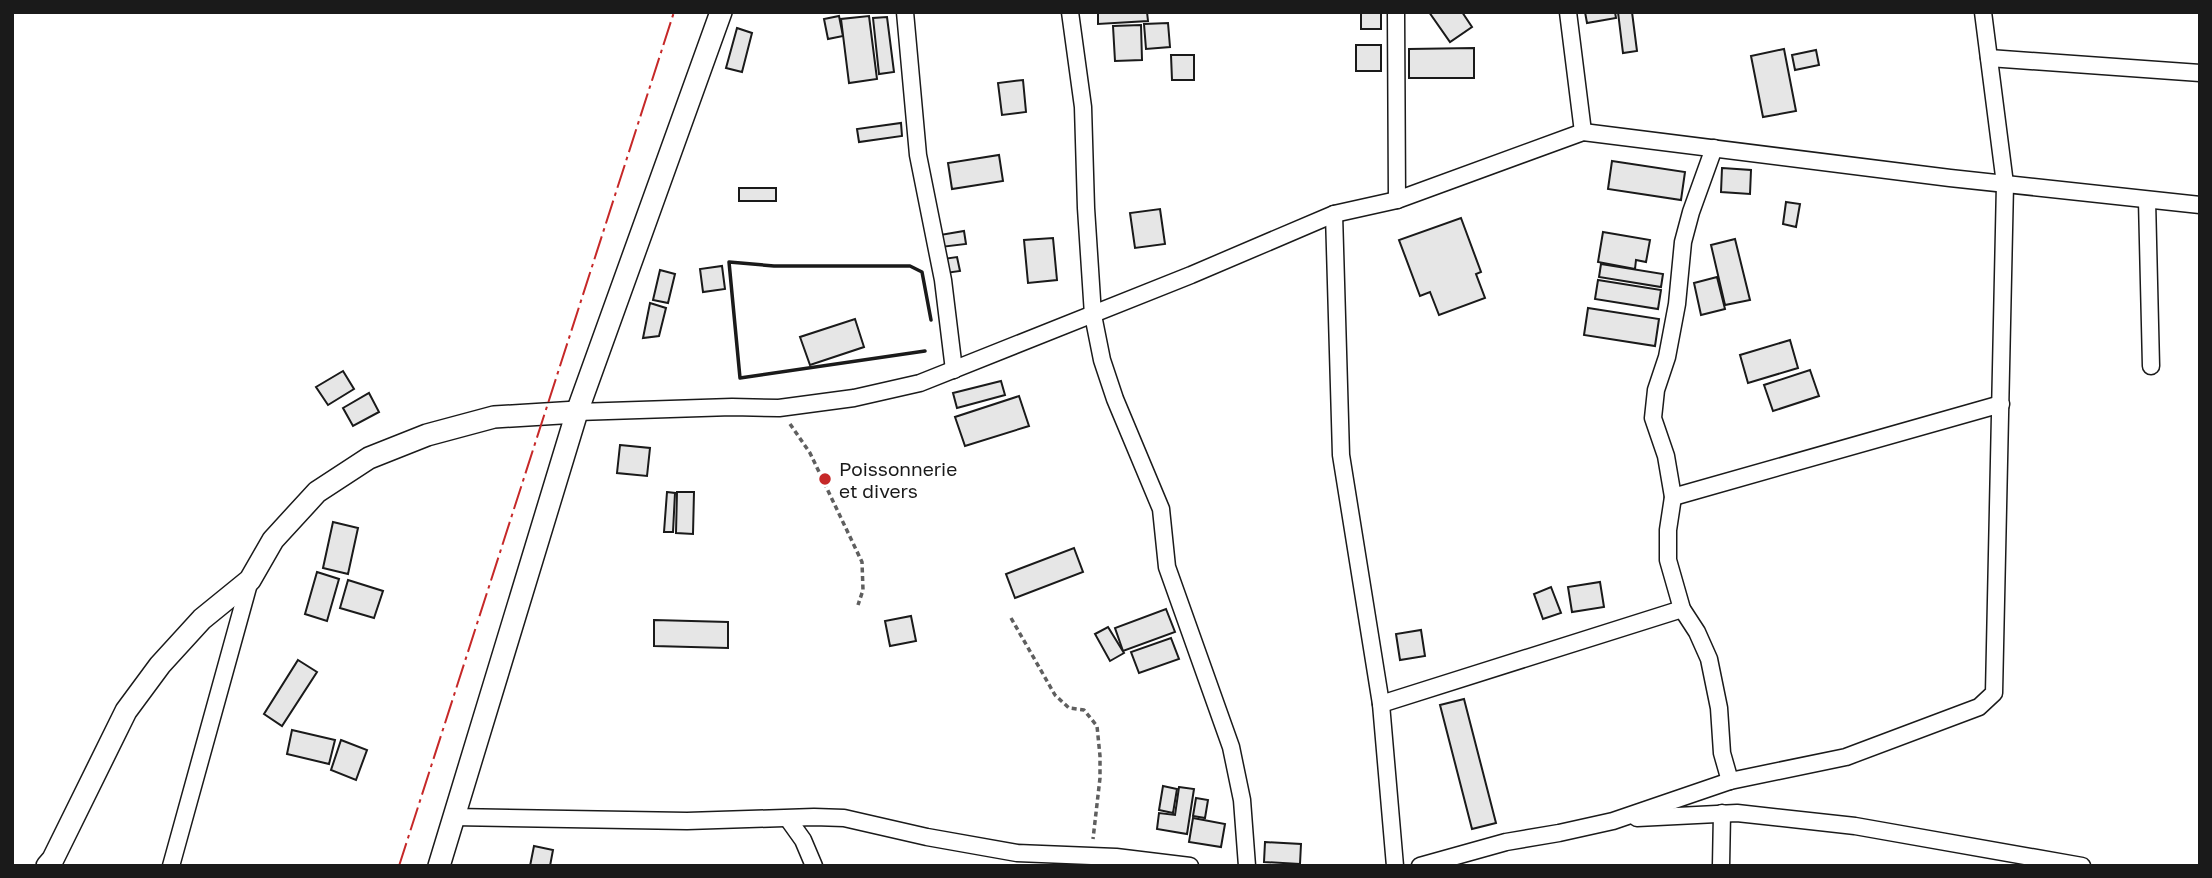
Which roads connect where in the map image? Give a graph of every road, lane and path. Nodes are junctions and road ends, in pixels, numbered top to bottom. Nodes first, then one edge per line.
1 (721, 12) edge
2 (905, 12) edge
3 (1070, 12) edge
4 (1396, 12) edge
5 (1568, 12) edge
6 (1983, 12) edge
7 (1989, 58) junction
8 (2200, 74) edge
9 (1583, 132) junction
10 (1714, 148) junction
11 (2005, 184) junction
12 (1397, 200) junction
13 (2147, 200) junction
14 (2200, 205) edge
15 (1334, 214) junction
16 (1093, 314) junction
17 (2151, 366) dead end
18 (954, 370) junction
19 (2001, 404) junction
20 (779, 408) junction
21 (577, 411) junction
22 (1673, 497) junction
23 (250, 580) junction
24 (858, 605) dead end
25 (1682, 609) junction
26 (1011, 618) dead end
27 (1381, 704) junction
28 (1730, 781) junction
29 (1722, 813) junction
30 (453, 817) junction
31 (788, 819) junction
32 (1613, 821) junction
33 (1094, 856) junction
34 (1475, 859) edge
35 (47, 866) edge
36 (171, 866) edge
37 (439, 866) edge
38 (814, 866) edge
39 (1190, 866) edge
40 (1247, 866) edge
41 (1395, 866) edge
42 (1420, 866) edge
43 (1721, 866) edge
44 (2082, 866) edge

1 - 21 street
2 - 18 street
3 - 16 street
4 - 12 street
5 - 9 street
6 - 7 street
7 - 8 street
7 - 11 street
9 - 10 street
9 - 12 street
10 - 11 street
10 - 22 street
11 - 13 street
11 - 19 street
12 - 15 street
13 - 14 street
13 - 17 street
15 - 16 street
15 - 27 street
16 - 18 street
16 - 40 street
18 - 20 street
19 - 22 street
19 - 28 street
20 - 21 street
20 - 24 path
21 - 23 street
21 - 30 street
22 - 25 street
23 - 35 street
23 - 36 street
25 - 27 street
25 - 28 street
26 - 33 path
27 - 41 street
28 - 32 street
29 - 32 street
29 - 43 street
29 - 44 street
30 - 31 street
30 - 37 street
31 - 33 street
31 - 38 street
32 - 34 street
33 - 39 street
34 - 42 street

